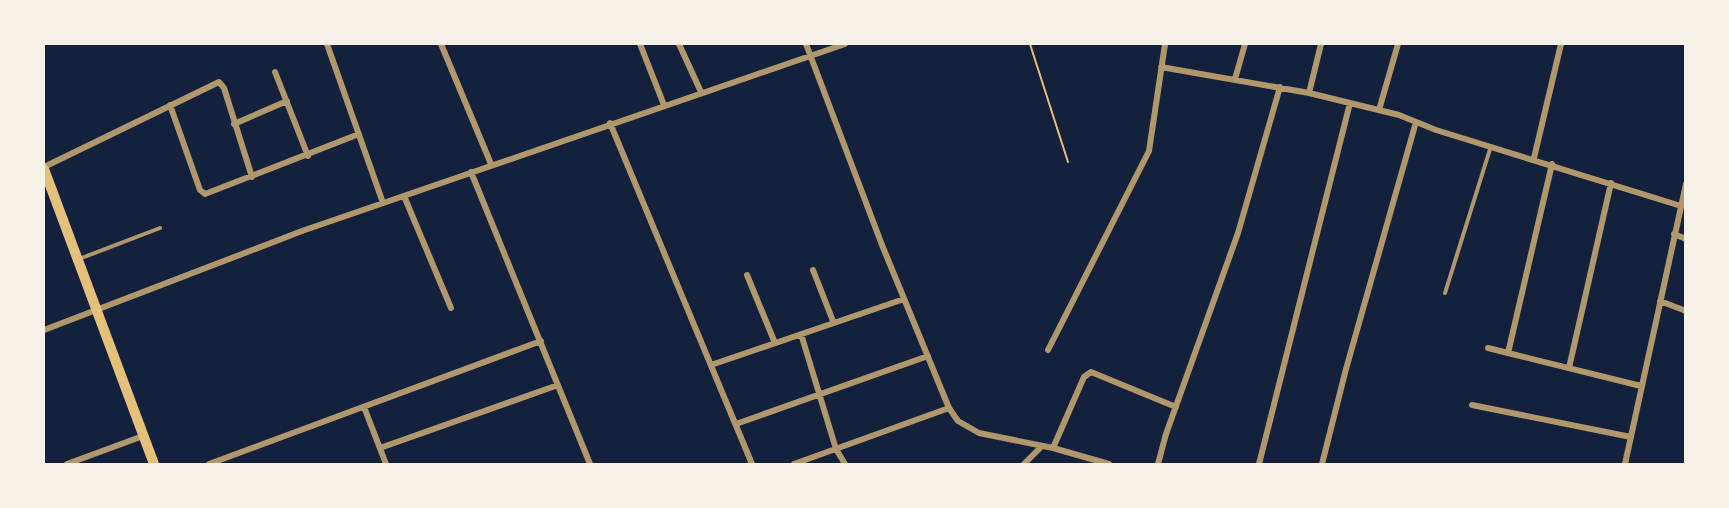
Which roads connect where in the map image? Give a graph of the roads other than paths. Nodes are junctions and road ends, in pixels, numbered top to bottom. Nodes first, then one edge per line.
1 (327, 44) edge
2 (441, 44) edge
3 (640, 44) edge
4 (679, 44) edge
5 (806, 44) edge
6 (845, 44) edge
7 (1165, 44) edge
8 (1245, 44) edge
9 (1321, 44) edge
10 (1398, 44) edge
11 (1561, 44) edge
12 (811, 56) junction
13 (1161, 67) junction
14 (275, 72) dead end
15 (1235, 79) junction
16 (1280, 87) junction
17 (701, 92) junction
18 (1309, 93) junction
19 (287, 101) junction
20 (1350, 103) junction
21 (170, 105) junction
22 (664, 105) junction
23 (1379, 110) junction
24 (1416, 122) junction
25 (610, 123) junction
26 (234, 124) junction
27 (359, 134) junction
28 (1491, 145) junction
29 (308, 156) junction
30 (1534, 158) junction
31 (491, 164) junction
32 (1552, 164) junction
33 (44, 168) edge
34 (471, 172) junction
35 (252, 177) junction
36 (1611, 183) junction
37 (1686, 184) edge
38 (404, 196) junction
39 (383, 203) junction
40 (1681, 206) junction
41 (160, 228) dead end
42 (1674, 234) junction
43 (1686, 239) edge
44 (78, 260) junction
45 (813, 270) dead end
46 (747, 275) dead end
47 (1445, 293) dead end
48 (904, 299) junction
49 (1660, 300) junction
50 (452, 308) dead end
51 (96, 309) junction
52 (1686, 311) edge
53 (834, 321) junction
54 (44, 330) edge
55 (801, 334) junction
56 (541, 341) junction
57 (775, 343) junction
58 (1488, 348) dead end
59 (1048, 350) dead end
60 (1508, 353) junction
61 (928, 356) junction
62 (711, 365) junction
63 (1569, 368) junction
64 (558, 385) junction
65 (1641, 386) junction
66 (821, 394) junction
67 (1472, 405) dead end
68 (364, 406) junction
69 (1176, 407) junction
70 (949, 408) junction
71 (736, 424) junction
72 (143, 436) junction
73 (1631, 437) junction
74 (1042, 446) junction
75 (380, 448) junction
76 (1053, 448) junction
77 (836, 449) junction
78 (66, 465) edge
79 (154, 465) edge
80 (209, 465) edge
81 (386, 465) edge
82 (590, 465) edge
83 (752, 465) edge
84 (794, 465) edge
85 (845, 465) edge
86 (1024, 465) edge
87 (1109, 465) edge
88 (1158, 465) edge
89 (1259, 465) edge
90 (1322, 465) edge
91 (1625, 465) edge

1 - 27 street
2 - 31 street
3 - 22 street
4 - 17 street
5 - 12 street
6 - 12 street
7 - 13 street
8 - 15 street
9 - 18 street
10 - 23 street
11 - 30 street
12 - 17 street
12 - 48 street
13 - 15 street
13 - 59 street
14 - 19 street
15 - 16 street
16 - 18 street
16 - 69 street
17 - 22 street
18 - 20 street
19 - 26 street
19 - 29 street
20 - 23 street
20 - 89 street
21 - 26 street
21 - 33 street
21 - 35 street
22 - 25 street
23 - 24 street
24 - 28 street
24 - 90 street
25 - 31 street
25 - 62 street
26 - 35 street
27 - 29 street
27 - 39 street
28 - 30 street
28 - 47 lane
29 - 35 street
30 - 32 street
31 - 34 street
32 - 36 street
32 - 60 street
33 - 44 main road
34 - 38 street
34 - 56 street
36 - 40 street
36 - 63 street
37 - 40 street
38 - 39 street
38 - 50 street
39 - 51 street
40 - 42 street
41 - 44 lane
42 - 43 street
42 - 49 street
44 - 51 main road
45 - 53 street
46 - 57 street
48 - 53 street
48 - 61 street
49 - 52 street
49 - 65 street
51 - 54 street
51 - 72 main road
53 - 55 street
55 - 57 street
55 - 66 street
56 - 64 street
56 - 68 street
57 - 62 street
58 - 60 street
60 - 63 street
61 - 66 street
61 - 70 street
62 - 71 street
63 - 65 street
64 - 75 street
64 - 82 street
65 - 73 street
66 - 71 street
66 - 77 street
67 - 73 street
68 - 75 street
68 - 80 street
69 - 76 street
69 - 88 street
70 - 74 street
70 - 77 street
71 - 83 street
72 - 78 street
72 - 79 main road
73 - 91 street
74 - 76 street
74 - 86 street
75 - 81 street
76 - 87 street
77 - 84 street
77 - 85 street

